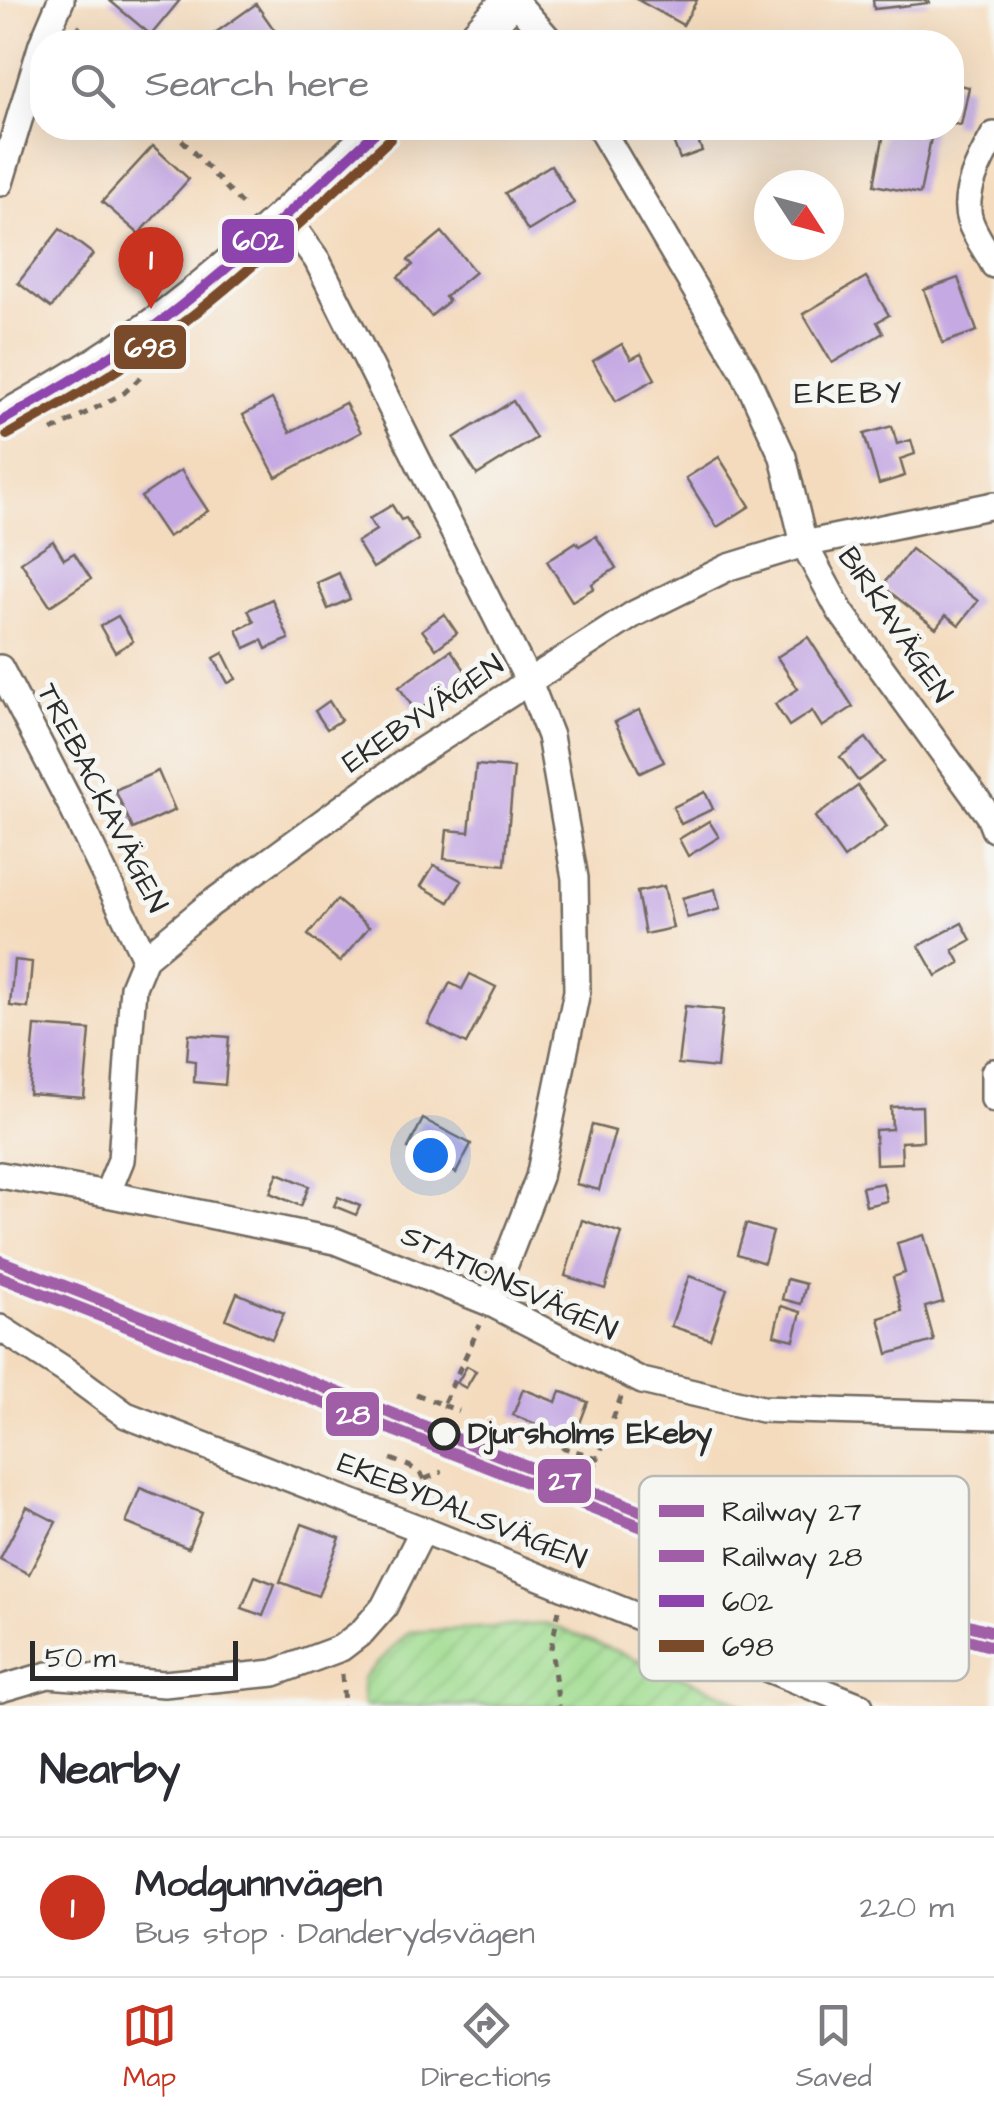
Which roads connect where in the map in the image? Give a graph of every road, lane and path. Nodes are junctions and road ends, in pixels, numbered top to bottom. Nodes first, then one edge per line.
1 (61, 0) edge
2 (512, 0) edge
3 (48, 30) edge
4 (483, 30) edge
5 (540, 30) edge
6 (30, 85) edge
7 (994, 135) edge
8 (182, 140) edge
9 (367, 140) edge
10 (607, 140) edge
11 (0, 183) edge
12 (286, 216) junction
13 (994, 266) edge
14 (0, 422) edge
15 (994, 505) edge
16 (804, 544) junction
17 (0, 668) edge
18 (529, 682) junction
19 (994, 829) edge
20 (144, 958) junction
21 (994, 1072) edge
22 (994, 1100) edge
23 (0, 1175) edge
24 (107, 1194) junction
25 (486, 1311) junction
26 (0, 1328) edge
27 (624, 1390) dead end
28 (416, 1394) dead end
29 (443, 1404) junction
30 (459, 1411) dead end
31 (994, 1416) edge
32 (516, 1432) dead end
33 (598, 1458) junction
34 (391, 1459) dead end
35 (593, 1470) dead end
36 (442, 1472) dead end
37 (426, 1479) junction
38 (423, 1530) junction
39 (564, 1586) junction
40 (639, 1616) edge
41 (798, 1681) edge
42 (0, 1688) edge
43 (559, 1706) edge
44 (860, 1706) edge

1 - 3 street
2 - 4 street
2 - 5 street
6 - 11 street
7 - 13 street
8 - 12 path
9 - 12 street
10 - 16 street, BIRKAVÄGEN
12 - 14 street
12 - 18 street
15 - 16 street, EKEBYVÄGEN
16 - 18 street, EKEBYVÄGEN
16 - 19 street, BIRKAVÄGEN
17 - 20 street, TREBACKAVÄGEN
18 - 20 street, EKEBYVÄGEN
18 - 25 street
20 - 24 street
21 - 22 street
23 - 24 street, STATIONSVÄGEN
24 - 25 street, STATIONSVÄGEN
25 - 29 path
25 - 31 street, STATIONSVÄGEN
26 - 38 street, EKEBYDALSVÄGEN
27 - 33 path
28 - 29 path
29 - 30 path
32 - 33 path
33 - 35 path
34 - 37 path
36 - 37 path
37 - 38 path
38 - 39 street, EKEBYDALSVÄGEN
38 - 42 street
39 - 40 street, EKEBYDALSVÄGEN
39 - 43 path
41 - 44 street, EKEBYDALSVÄGEN

